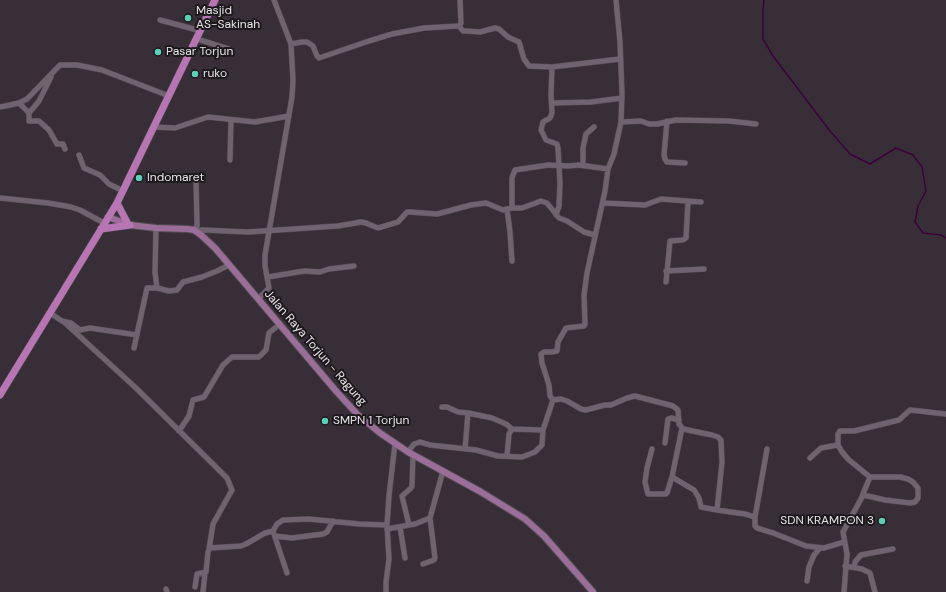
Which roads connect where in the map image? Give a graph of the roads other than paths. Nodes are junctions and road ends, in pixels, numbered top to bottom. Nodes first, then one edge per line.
1 (215, 0) edge
2 (274, 0) edge
3 (460, 0) edge
4 (616, 0) edge
5 (160, 20) dead end
6 (460, 26) junction
7 (201, 31) junction
8 (197, 39) junction
9 (291, 44) junction
10 (229, 49) dead end
11 (620, 59) junction
12 (60, 65) junction
13 (552, 67) junction
14 (169, 96) junction
15 (622, 98) junction
16 (19, 103) junction
17 (552, 103) junction
18 (0, 107) edge
19 (29, 113) junction
20 (289, 116) junction
21 (232, 120) junction
22 (667, 121) junction
23 (621, 122) junction
24 (756, 124) dead end
25 (154, 127) junction
26 (594, 127) dead end
27 (66, 149) dead end
28 (79, 156) dead end
29 (230, 160) dead end
30 (685, 163) dead end
31 (582, 165) junction
32 (560, 166) junction
33 (608, 169) junction
34 (196, 180) dead end
35 (123, 191) junction
36 (0, 198) edge
37 (688, 201) junction
38 (701, 202) dead end
39 (117, 203) junction
40 (603, 203) junction
41 (509, 208) junction
42 (556, 215) junction
43 (104, 223) junction
44 (129, 224) junction
45 (156, 228) junction
46 (194, 230) junction
47 (269, 231) junction
48 (201, 234) junction
49 (594, 235) junction
50 (512, 261) dead end
51 (229, 265) junction
52 (354, 266) dead end
53 (704, 269) dead end
54 (666, 270) junction
55 (268, 277) junction
56 (666, 282) dead end
57 (157, 288) junction
58 (258, 299) junction
59 (50, 313) junction
60 (64, 322) junction
61 (280, 324) junction
62 (137, 335) junction
63 (134, 348) dead end
64 (0, 395) edge
65 (553, 400) junction
66 (442, 407) dead end
67 (468, 413) junction
68 (946, 414) edge
69 (679, 420) junction
70 (682, 428) junction
71 (512, 429) junction
72 (543, 430) junction
73 (179, 431) junction
74 (395, 443) junction
75 (665, 443) dead end
76 (838, 445) junction
77 (465, 449) junction
78 (652, 449) dead end
79 (767, 449) dead end
80 (411, 454) junction
81 (507, 456) junction
82 (810, 458) dead end
83 (443, 471) junction
84 (672, 477) junction
85 (870, 477) junction
86 (863, 495) junction
87 (717, 510) junction
88 (755, 517) junction
89 (430, 518) junction
90 (333, 521) junction
91 (409, 525) junction
92 (400, 526) junction
93 (387, 527) junction
94 (274, 534) junction
95 (844, 542) junction
96 (820, 548) junction
97 (210, 549) junction
98 (893, 549) dead end
99 (405, 558) dead end
100 (423, 564) dead end
101 (845, 566) junction
102 (854, 568) junction
103 (205, 573) junction
104 (287, 573) dead end
105 (807, 581) dead end
106 (195, 587) dead end
107 (203, 592) edge
108 (386, 592) edge
109 (593, 592) edge
110 (844, 592) edge
111 (875, 592) edge

1 - 7 highway
2 - 9 street
3 - 6 street
4 - 11 street
5 - 7 street
6 - 9 street
6 - 13 street
7 - 8 highway
8 - 10 street
8 - 14 highway
9 - 20 street
11 - 13 street
11 - 15 street
12 - 14 street
12 - 16 street
12 - 19 street
13 - 17 street
14 - 25 highway
15 - 17 street
15 - 23 street
16 - 18 street
16 - 19 street
17 - 32 street
19 - 27 street
20 - 21 street
20 - 47 street
21 - 25 street
21 - 29 street
22 - 23 street
22 - 24 street
22 - 30 street
23 - 33 street
25 - 35 highway
26 - 31 street
28 - 35 street
31 - 32 street
31 - 33 street
32 - 41 street
32 - 42 street
33 - 40 street
34 - 46 street
35 - 39 highway
36 - 43 street
37 - 38 street
37 - 40 street
37 - 54 street
39 - 43 highway
39 - 44 highway
40 - 49 street
41 - 42 street
41 - 47 street
41 - 50 street
42 - 49 street
43 - 44 highway
43 - 44 main road, Jalan Raya Torjun - Ragung
43 - 59 highway
44 - 45 main road, Jalan Raya Torjun - Ragung
45 - 46 main road, Jalan Raya Torjun - Ragung
45 - 57 street
46 - 48 main road, Jalan Raya Torjun - Ragung
47 - 48 street
47 - 55 street
48 - 51 main road, Jalan Raya Torjun - Ragung
49 - 65 street
51 - 57 street
51 - 58 main road, Jalan Raya Torjun - Ragung
52 - 55 street
53 - 54 street
54 - 56 street
55 - 58 street
57 - 62 street
58 - 61 main road, Jalan Raya Torjun - Ragung
59 - 60 street
59 - 64 highway
60 - 62 street
60 - 73 street
61 - 73 street
61 - 74 main road, Jalan Raya Torjun - Ragung
62 - 63 street
65 - 69 street
65 - 72 street
66 - 67 street
67 - 71 street
67 - 77 street
68 - 76 street
69 - 70 street
69 - 75 street
70 - 84 street
70 - 87 street
71 - 72 street
71 - 81 street
72 - 81 street
73 - 97 street
74 - 80 main road, Jalan Raya Torjun - Ragung
74 - 93 street
76 - 82 street
76 - 85 street
77 - 80 street
77 - 81 street
78 - 84 street
79 - 88 street
80 - 83 main road, Jalan Raya Torjun - Ragung
80 - 91 street
83 - 89 street
83 - 109 main road, Jalan Raya Torjun - Ragung
84 - 87 street
85 - 86 street
85 - 86 street
86 - 95 street
87 - 88 street
88 - 96 street
89 - 91 street
89 - 100 street
90 - 93 street
90 - 94 street
90 - 94 street
91 - 92 street
92 - 93 street
92 - 99 street
93 - 108 street
94 - 97 street
94 - 104 street
95 - 96 street
95 - 101 street
96 - 105 street
97 - 103 street
98 - 102 street
101 - 102 street
101 - 110 street
102 - 111 street
103 - 106 street
103 - 107 street

